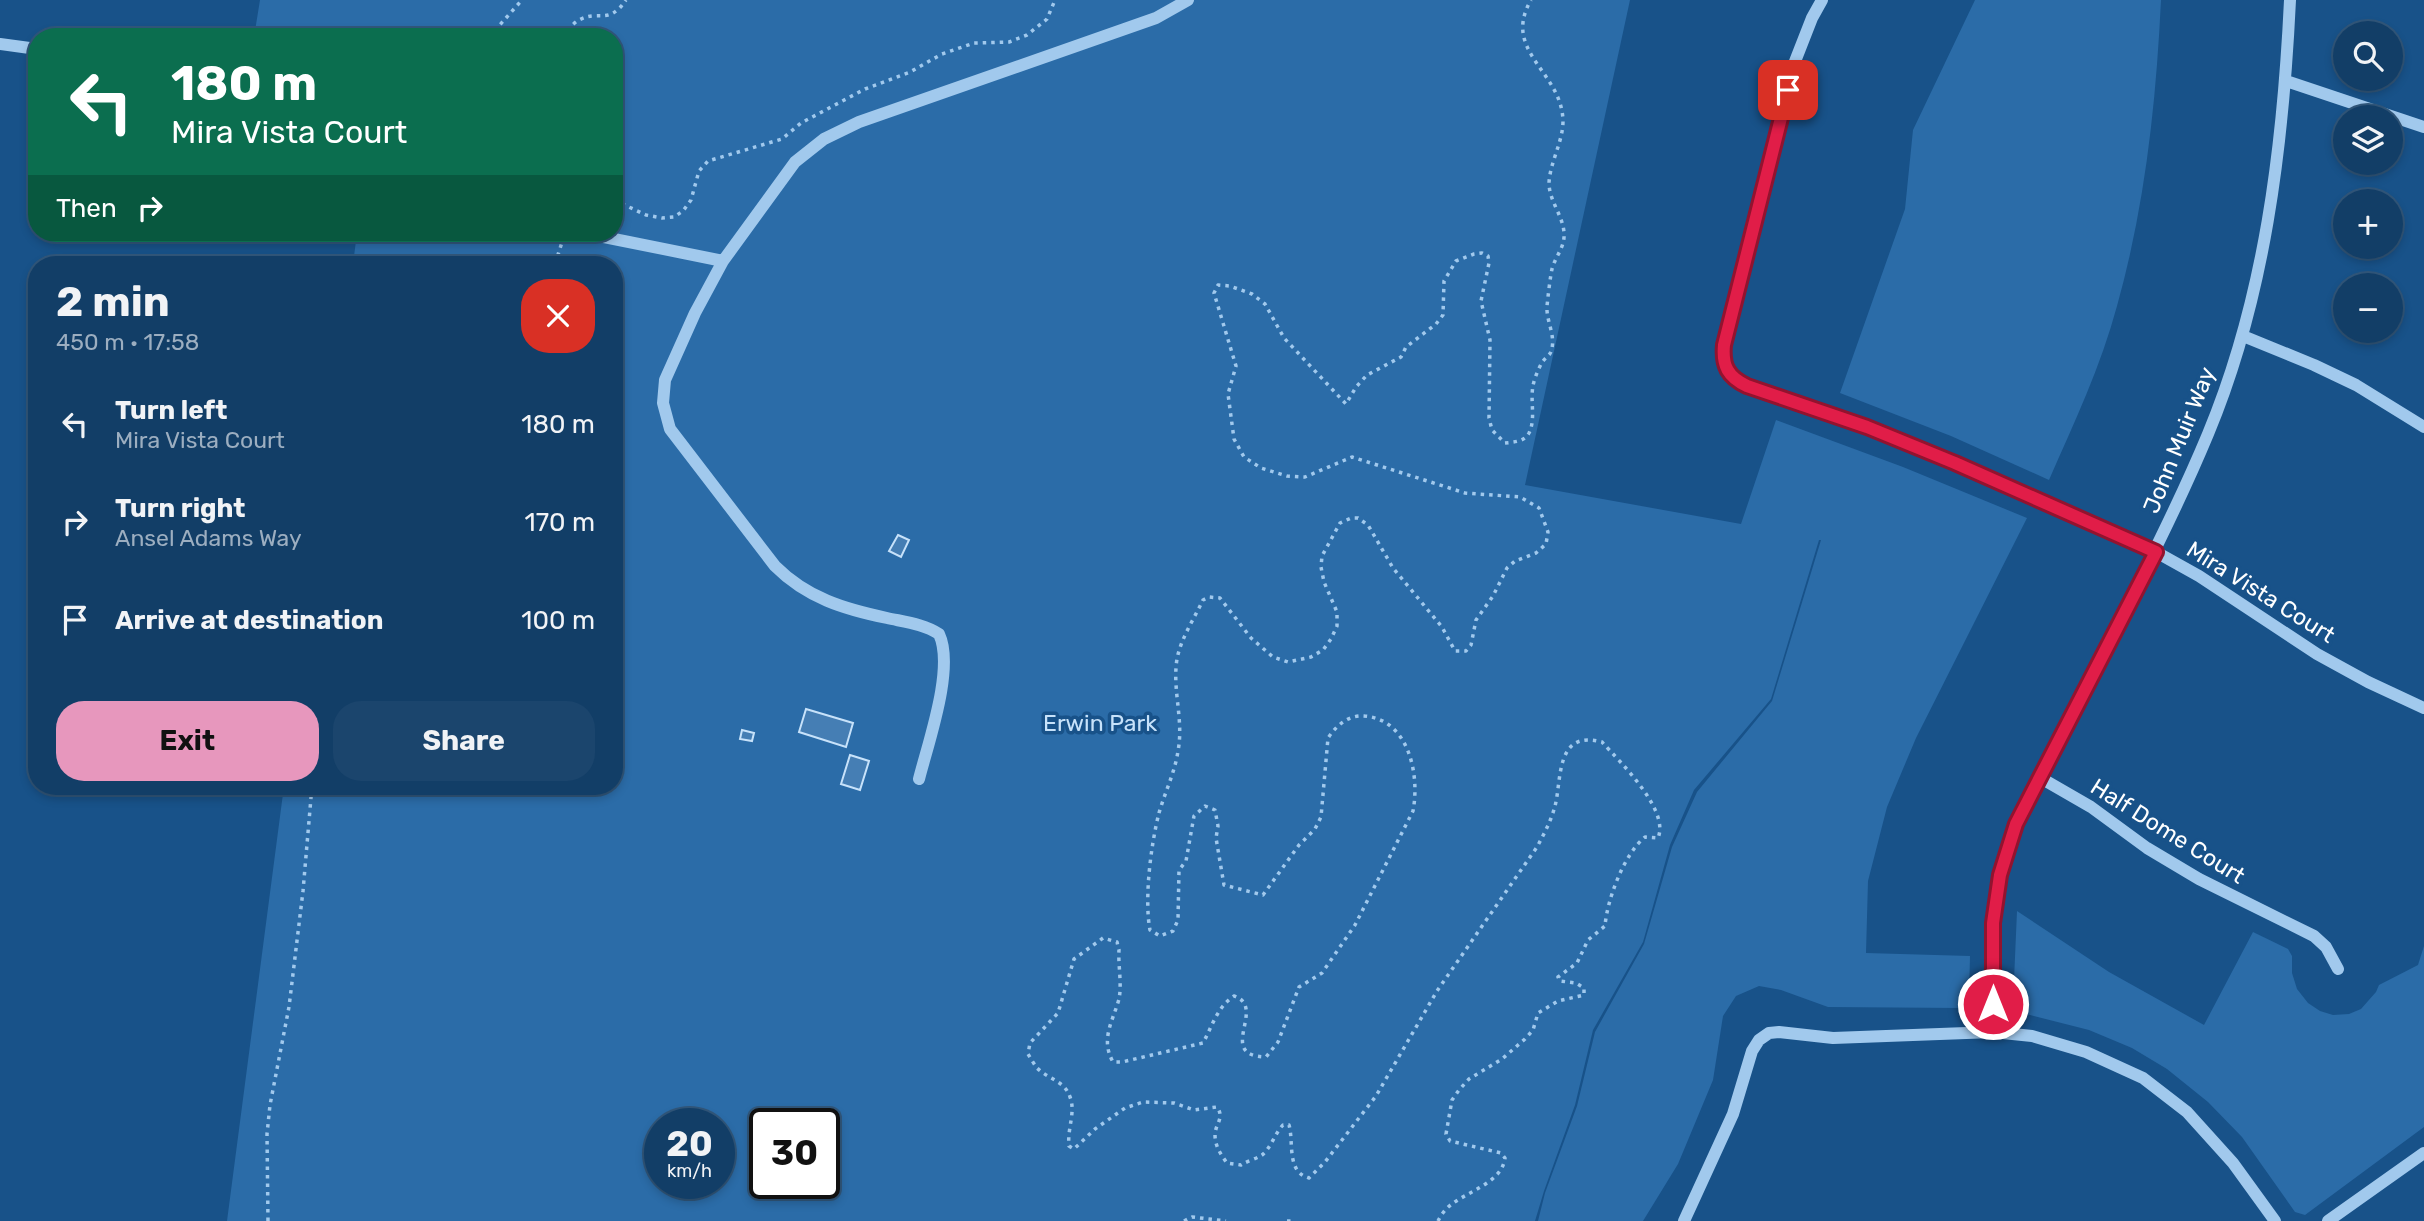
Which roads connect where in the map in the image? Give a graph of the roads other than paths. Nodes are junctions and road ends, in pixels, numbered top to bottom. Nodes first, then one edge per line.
1 (1188, 0) edge
2 (1822, 0) edge
3 (2290, 0) edge
4 (0, 44) edge
5 (28, 48) edge
6 (2286, 81) junction
7 (2424, 127) edge
8 (623, 241) edge
9 (723, 261) junction
10 (2242, 336) junction
11 (2424, 427) edge
12 (2156, 552) junction
13 (2424, 708) edge
14 (2039, 777) junction
15 (919, 779) dead end
16 (2338, 969) dead end
17 (1993, 1032) junction
18 (2424, 1153) edge
19 (1684, 1221) edge
20 (2275, 1221) edge
21 (2328, 1221) edge

1 - 9 street
2 - 12 street, Mira Vista Court
3 - 6 street, John Muir Way
4 - 5 street
6 - 7 street
6 - 10 street, John Muir Way
8 - 9 street
9 - 15 street
10 - 11 street
10 - 12 street, John Muir Way
12 - 13 street, Mira Vista Court
12 - 14 street, John Muir Way
14 - 16 street, Half Dome Court
14 - 17 street, John Muir Way
17 - 19 street
17 - 20 street
18 - 21 street

